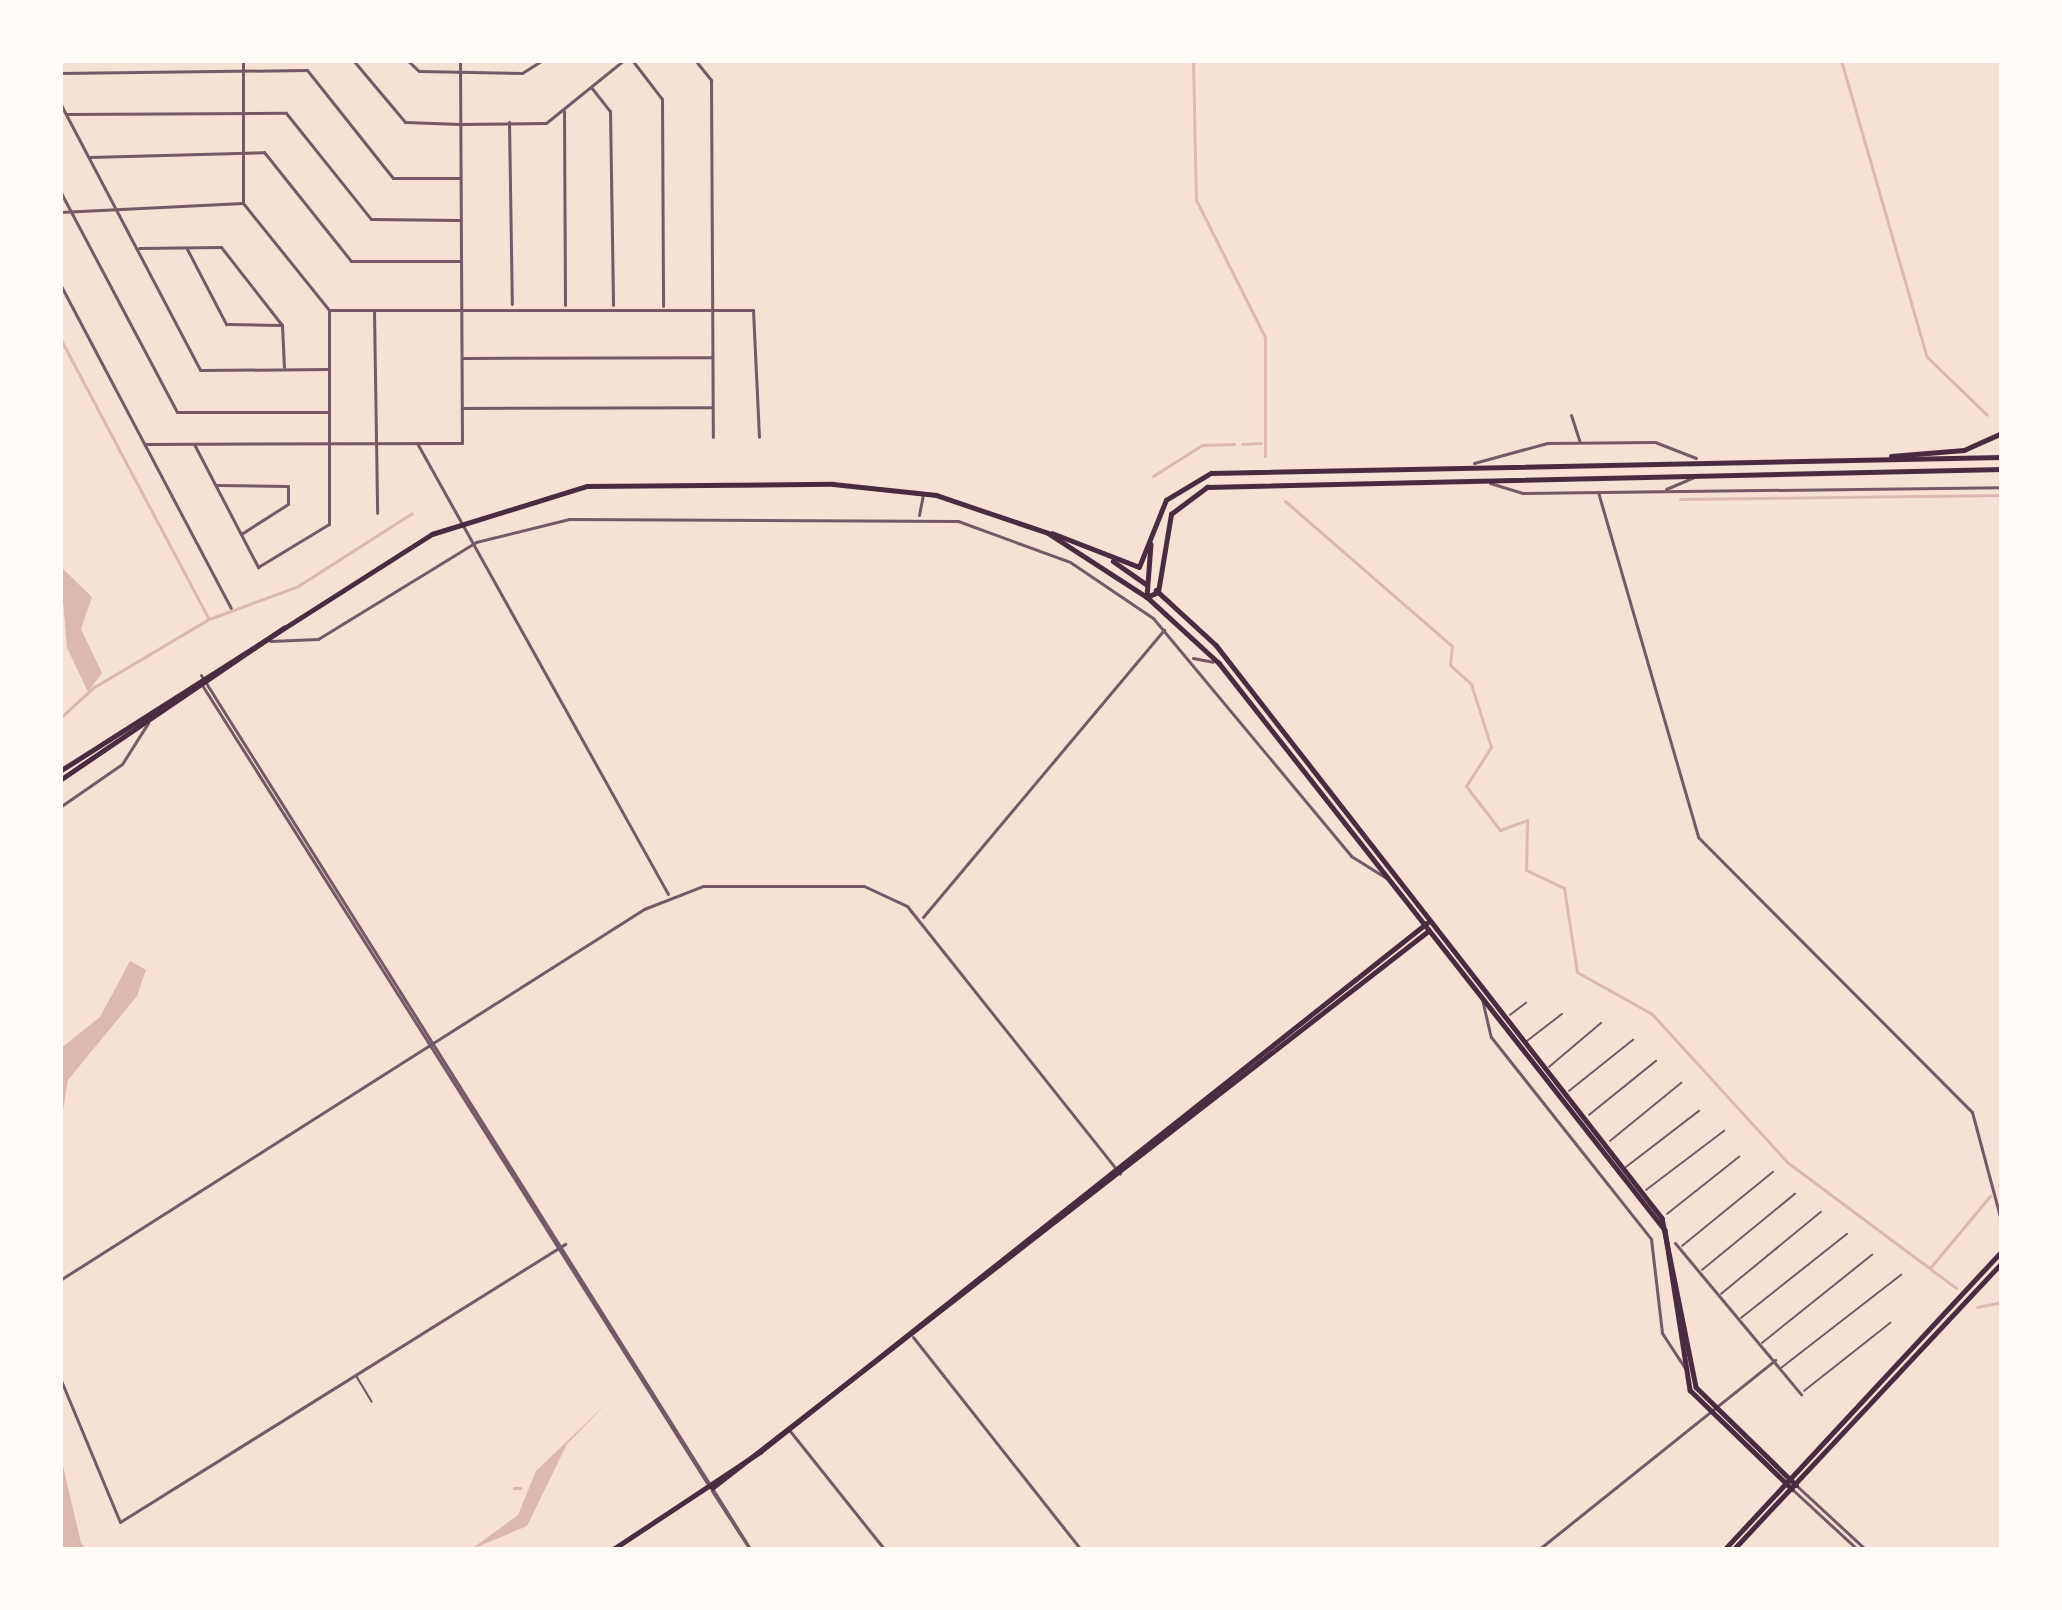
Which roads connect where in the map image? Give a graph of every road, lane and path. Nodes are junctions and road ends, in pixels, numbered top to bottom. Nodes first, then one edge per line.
1 (243, 60) edge
2 (353, 60) edge
3 (407, 60) edge
4 (460, 60) edge
5 (543, 60) edge
6 (624, 60) edge
7 (632, 60) edge
8 (695, 60) edge
9 (243, 69) junction
10 (460, 71) junction
11 (60, 73) edge
12 (590, 87) junction
13 (60, 103) edge
14 (563, 109) junction
15 (243, 112) junction
16 (66, 114) junction
17 (509, 122) junction
18 (460, 124) junction
19 (244, 152) junction
20 (89, 157) junction
21 (460, 178) junction
22 (60, 191) edge
23 (115, 202) junction
24 (243, 203) junction
25 (69, 207) junction
26 (60, 212) edge
27 (460, 220) junction
28 (139, 248) junction
29 (186, 248) junction
30 (461, 261) junction
31 (60, 284) edge
32 (512, 306) junction
33 (566, 307) junction
34 (613, 307) junction
35 (663, 307) junction
36 (461, 308) junction
37 (712, 308) junction
38 (329, 310) junction
39 (374, 310) junction
40 (282, 326) junction
41 (712, 357) junction
42 (461, 358) junction
43 (284, 368) junction
44 (329, 369) junction
45 (712, 407) junction
46 (462, 408) junction
47 (328, 412) junction
48 (1571, 415) dead end
49 (2002, 433) edge
50 (712, 437) dead end
51 (759, 437) dead end
52 (329, 442) junction
53 (376, 442) junction
54 (193, 443) junction
55 (417, 443) junction
56 (1580, 443) junction
57 (145, 444) junction
58 (1778, 457) junction
59 (2002, 457) edge
60 (1696, 458) junction
61 (1879, 458) junction
62 (1474, 463) junction
63 (1335, 466) junction
64 (2002, 470) edge
65 (1699, 475) junction
66 (1772, 475) junction
67 (1480, 480) junction
68 (1329, 484) junction
69 (215, 485) junction
70 (2002, 487) edge
71 (1659, 491) junction
72 (1598, 492) junction
73 (923, 493) junction
74 (377, 513) dead end
75 (919, 517) junction
76 (457, 522) junction
77 (1048, 533) junction
78 (241, 534) junction
79 (1151, 544) junction
80 (470, 545) junction
81 (1079, 552) junction
82 (1113, 561) junction
83 (1090, 574) junction
84 (1148, 586) junction
85 (1158, 592) junction
86 (1147, 597) junction
87 (231, 608) dead end
88 (293, 620) junction
89 (1165, 629) junction
90 (268, 641) junction
91 (1192, 658) junction
92 (1219, 663) junction
93 (201, 675) junction
94 (205, 682) junction
95 (153, 715) junction
96 (1301, 763) junction
97 (60, 771) edge
98 (60, 780) edge
99 (60, 806) edge
100 (1391, 881) junction
101 (669, 896) junction
102 (921, 920) junction
103 (1428, 923) junction
104 (1430, 931) junction
105 (1482, 997) junction
106 (1526, 1003) dead end
107 (1562, 1014) dead end
108 (1507, 1018) junction
109 (1601, 1024) dead end
110 (438, 1040) junction
111 (1633, 1040) dead end
112 (1526, 1042) junction
113 (430, 1045) junction
114 (1656, 1061) dead end
115 (1544, 1069) junction
116 (1527, 1081) junction
117 (1681, 1083) dead end
118 (1568, 1092) junction
119 (1700, 1112) dead end
120 (1585, 1118) junction
121 (1724, 1131) dead end
122 (1606, 1144) junction
123 (1739, 1157) dead end
124 (1624, 1169) junction
125 (1118, 1172) junction
126 (1773, 1172) dead end
127 (1643, 1193) junction
128 (1796, 1194) dead end
129 (1821, 1212) dead end
130 (1662, 1218) junction
131 (2002, 1224) edge
132 (1847, 1234) dead end
133 (1679, 1244) junction
134 (562, 1246) junction
135 (2002, 1251) edge
136 (1872, 1256) dead end
137 (2002, 1263) edge
138 (1702, 1270) junction
139 (1900, 1275) dead end
140 (60, 1280) edge
141 (1721, 1294) junction
142 (1741, 1318) junction
143 (1890, 1323) dead end
144 (914, 1337) junction
145 (1762, 1343) junction
146 (1775, 1360) junction
147 (1685, 1368) junction
148 (1781, 1368) junction
149 (356, 1373) junction
150 (60, 1378) edge
151 (1801, 1394) joint
152 (372, 1402) dead end
153 (1712, 1411) junction
154 (790, 1431) junction
155 (1786, 1480) junction
156 (715, 1486) junction
157 (1794, 1487) junction
158 (612, 1550) edge
159 (751, 1550) edge
160 (885, 1550) edge
161 (1081, 1550) edge
162 (1538, 1550) edge
163 (1724, 1550) edge
164 (1733, 1550) edge
165 (1858, 1550) edge
166 (1866, 1550) edge

1 - 9 street
2 - 18 street
3 - 10 street
4 - 10 street
5 - 10 street
6 - 12 street
7 - 35 street
8 - 37 street
9 - 11 street
9 - 15 street
9 - 21 street
10 - 18 street
12 - 14 street
12 - 34 street
13 - 16 street
14 - 17 street
14 - 33 street
15 - 16 street
15 - 19 street
15 - 27 street
16 - 20 street
17 - 18 street
17 - 32 street
18 - 21 street
19 - 20 street
19 - 24 street
19 - 30 street
20 - 23 street
21 - 27 street
22 - 25 street
23 - 24 street
23 - 25 street
23 - 28 street
24 - 38 street
25 - 26 street
25 - 47 street
27 - 30 street
28 - 29 street
28 - 43 street
29 - 40 street
29 - 40 street
30 - 36 street
31 - 57 street
32 - 33 street
32 - 36 street
33 - 34 street
34 - 35 street
35 - 37 street
36 - 39 street
36 - 42 street
37 - 41 street
37 - 51 street
38 - 39 street
38 - 44 street
39 - 53 street
40 - 43 street
41 - 42 street
41 - 45 street
42 - 46 street
43 - 44 street
44 - 47 street
45 - 46 street
45 - 50 street
46 - 55 street
47 - 52 street
48 - 56 street
49 - 61 main road
52 - 53 street
52 - 54 street
52 - 78 street
53 - 55 street
53 - 74 street
54 - 57 street
54 - 69 street
55 - 76 street
56 - 60 street
56 - 62 street
57 - 87 street
58 - 60 main road
58 - 61 main road
58 - 66 main road
59 - 61 main road
60 - 62 main road
62 - 63 main road
63 - 68 main road
63 - 79 main road
64 - 66 main road
65 - 66 main road
65 - 67 main road
65 - 71 street
67 - 68 main road
67 - 72 street
68 - 85 main road
69 - 78 street
69 - 78 street
70 - 71 street
71 - 72 street
72 - 131 street
73 - 75 street
73 - 76 main road
73 - 77 main road
75 - 80 street
75 - 83 street
76 - 80 street
76 - 88 main road
77 - 81 main road
77 - 82 main road
79 - 82 main road
79 - 84 main road
80 - 90 street
80 - 101 street
81 - 83 street
81 - 86 main road
82 - 84 main road
83 - 89 street
84 - 85 main road
84 - 86 main road
85 - 86 main road
85 - 96 main road
86 - 92 main road
88 - 90 main road
88 - 93 main road
89 - 91 street
89 - 102 street
90 - 94 main road
91 - 92 street
91 - 100 street
92 - 96 main road
93 - 94 street
93 - 97 main road
94 - 95 main road
94 - 110 street
94 - 113 street
95 - 98 main road
95 - 99 street
96 - 100 main road
96 - 103 main road
100 - 103 main road
101 - 102 street
101 - 110 street
102 - 125 street
103 - 104 main road
103 - 108 main road
103 - 125 main road
104 - 105 main road
104 - 125 main road
105 - 115 main road
105 - 116 street
106 - 108 lane
107 - 112 lane
108 - 112 main road
109 - 115 lane
110 - 113 street
110 - 134 street
111 - 118 lane
112 - 115 main road
113 - 134 street
113 - 140 street
114 - 120 lane
115 - 116 street
115 - 118 main road
115 - 147 main road
116 - 147 street
117 - 122 lane
118 - 120 main road
119 - 124 lane
120 - 122 main road
121 - 127 lane
122 - 124 main road
123 - 130 lane
124 - 127 main road
125 - 144 main road
125 - 154 main road
126 - 133 lane
127 - 130 main road
128 - 138 lane
129 - 141 lane
130 - 133 main road
132 - 142 lane
133 - 138 street
133 - 153 main road
134 - 149 street
134 - 156 street
135 - 155 main road
136 - 145 lane
137 - 157 main road
138 - 141 street
139 - 148 lane
141 - 142 street
142 - 145 street
143 - 151 lane
144 - 154 main road
144 - 161 street
145 - 146 street
146 - 148 street
146 - 153 street
147 - 153 main road
148 - 151 street
149 - 150 street
149 - 152 lane
153 - 155 main road
153 - 162 street
154 - 156 main road
154 - 160 street
155 - 157 main road
155 - 163 main road
156 - 158 main road
156 - 159 street
157 - 164 main road
157 - 165 street
157 - 166 street

